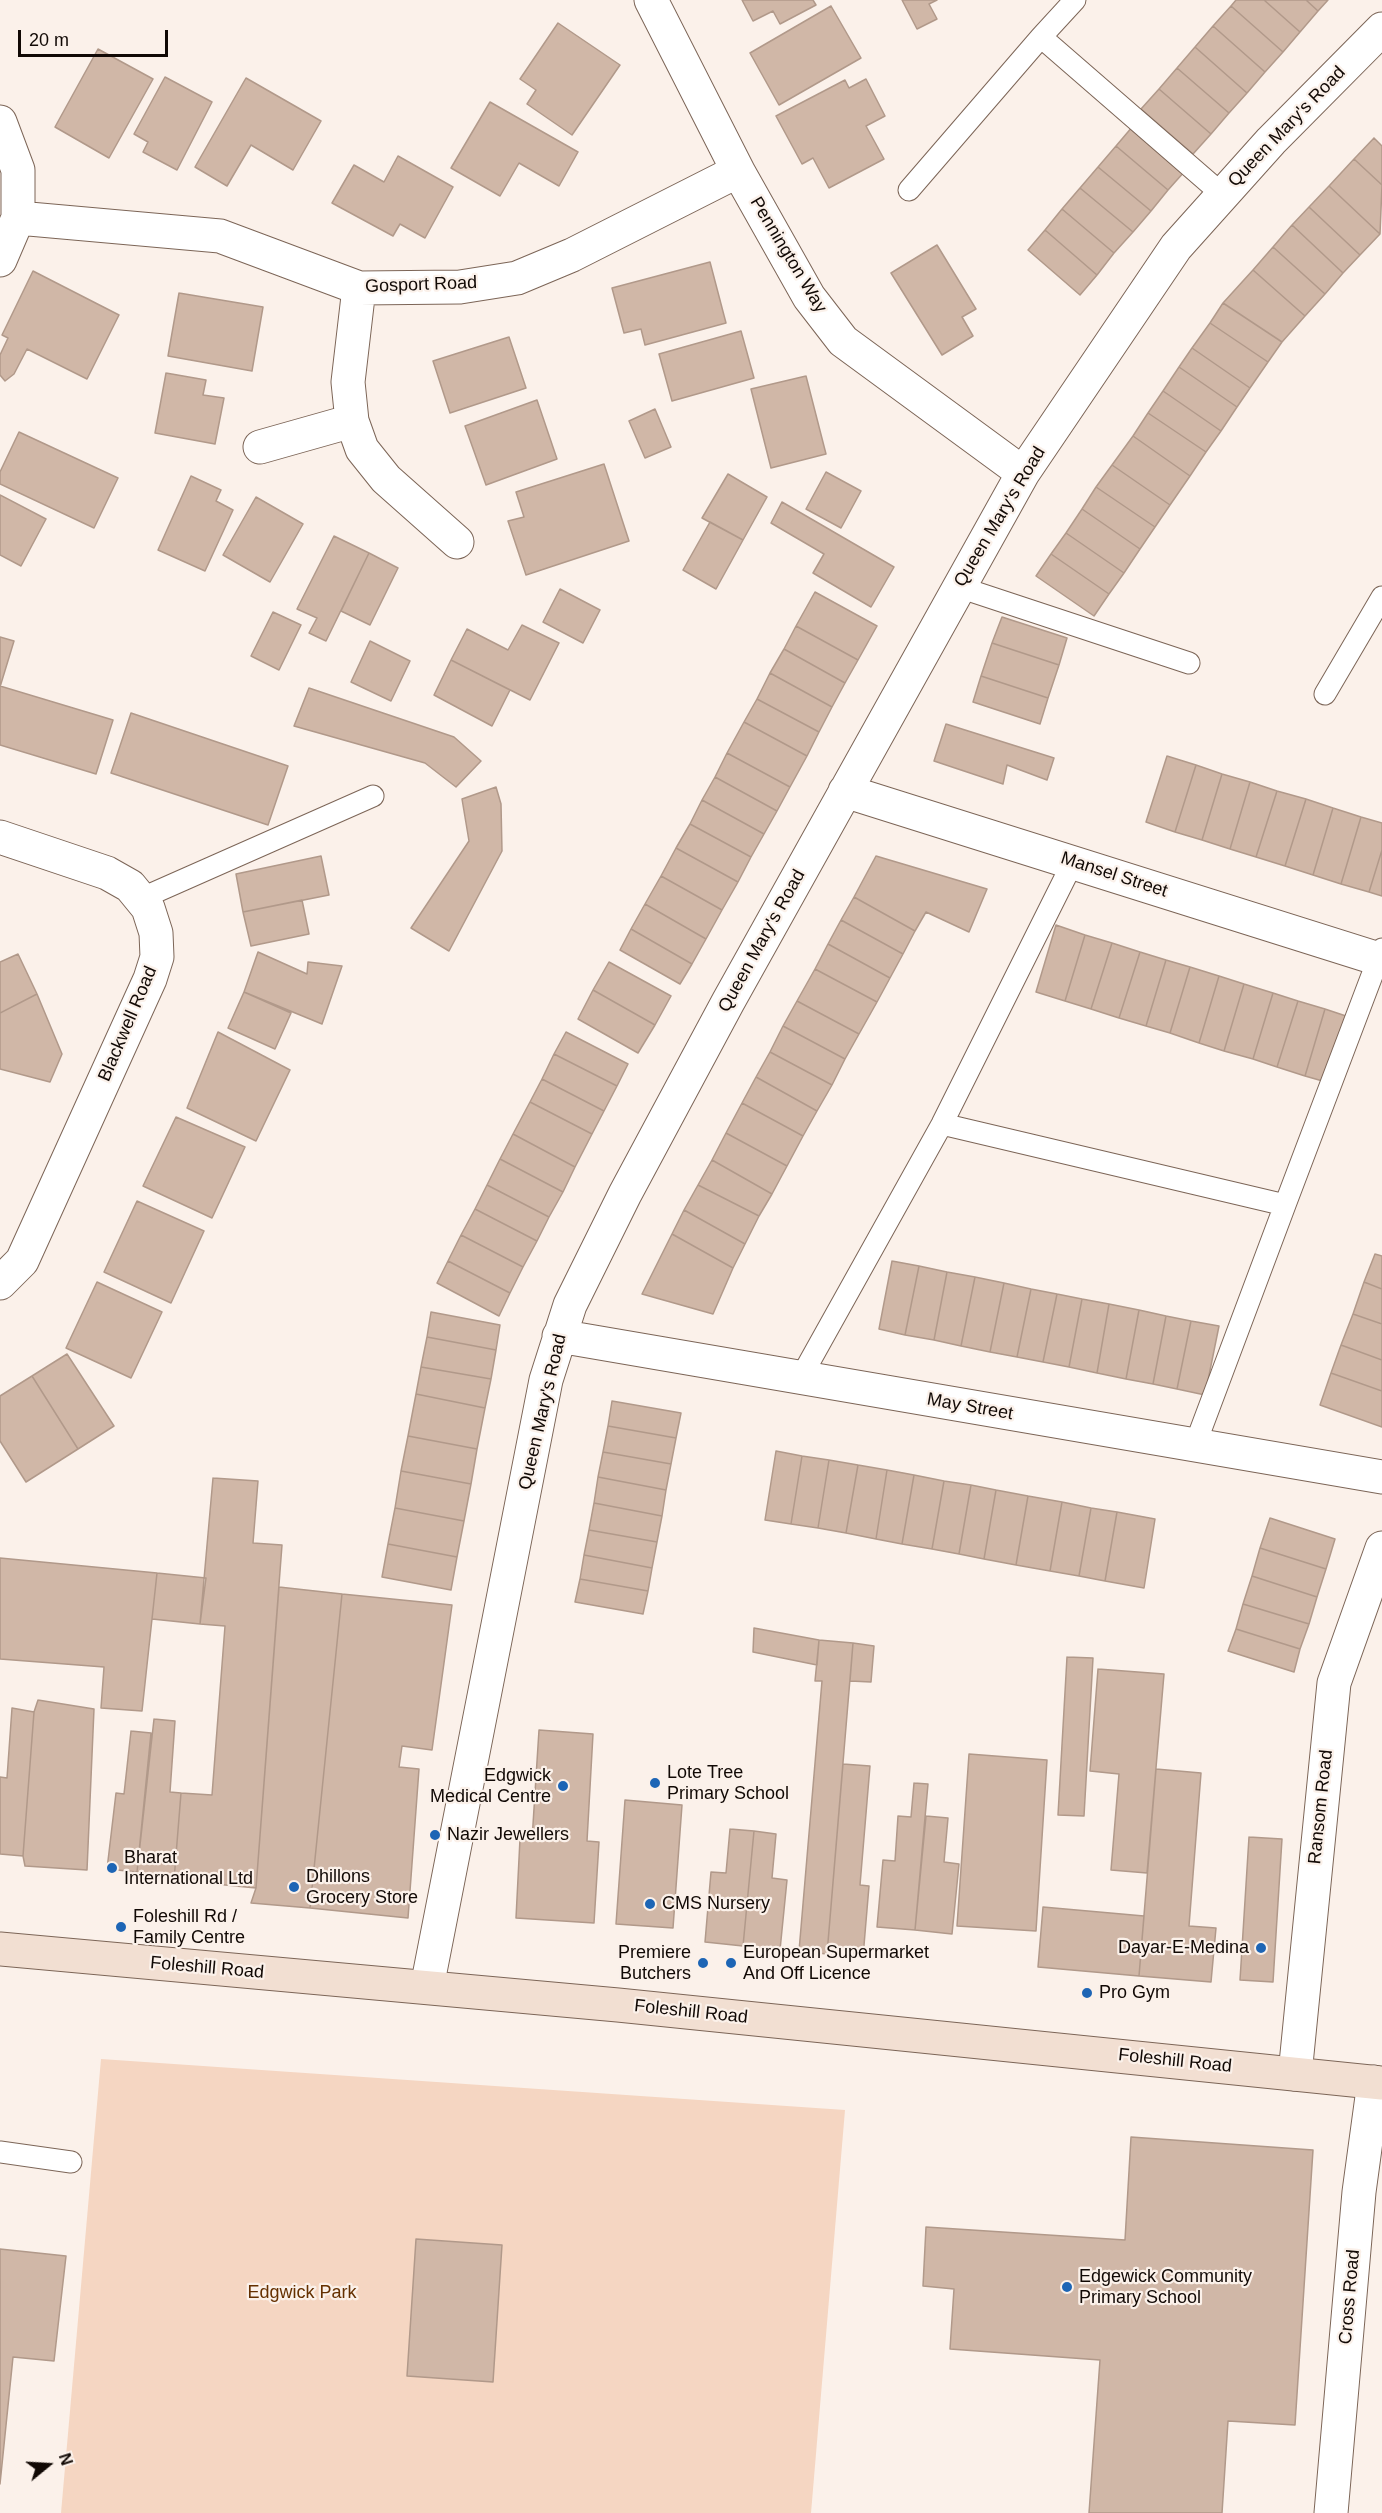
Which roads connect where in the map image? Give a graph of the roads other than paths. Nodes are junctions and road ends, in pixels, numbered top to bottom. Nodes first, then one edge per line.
1 (651, 0) edge
2 (1075, 0) edge
3 (1382, 29) edge
4 (1041, 37) junction
5 (0, 122) edge
6 (738, 171) junction
7 (909, 190) dead end
8 (1223, 195) junction
9 (18, 218) junction
10 (0, 260) edge
11 (359, 288) junction
12 (352, 421) junction
13 (260, 447) dead end
14 (1023, 473) junction
15 (457, 542) dead end
16 (958, 587) junction
17 (1382, 597) edge
18 (1189, 663) dead end
19 (1325, 694) dead end
20 (845, 791) junction
21 (373, 796) dead end
22 (0, 837) edge
23 (1073, 862) junction
24 (140, 899) junction
25 (1381, 956) edge
26 (942, 1124) junction
27 (1285, 1205) junction
28 (0, 1283) edge
29 (559, 1336) junction
30 (801, 1377) junction
31 (1196, 1445) junction
32 (1382, 1477) edge
33 (1382, 1548) edge
34 (0, 1949) edge
35 (427, 1987) junction
36 (1295, 2074) junction
37 (1378, 2083) edge
38 (0, 2152) edge
39 (71, 2162) dead end
40 (1331, 2513) edge

1 - 6 street, Pennington Way
2 - 4 lane
3 - 8 street, Queen Mary's Road
4 - 7 lane
4 - 8 lane
5 - 9 street
6 - 11 street, Gosport Road
6 - 14 street, Pennington Way
8 - 14 street, Queen Mary's Road
9 - 10 street
9 - 11 street, Gosport Road
11 - 12 street
12 - 13 street
12 - 15 street
14 - 16 street, Queen Mary's Road
16 - 18 lane
16 - 20 street, Queen Mary's Road
17 - 19 lane
20 - 23 street, Mansel Street
20 - 29 street, Queen Mary's Road
21 - 24 lane
22 - 24 street, Blackwell Road
23 - 25 street, Mansel Street
23 - 26 lane
24 - 28 street, Blackwell Road
25 - 27 lane
26 - 27 lane
26 - 30 lane
27 - 31 lane
29 - 30 street, May Street
29 - 35 street, Queen Mary's Road
30 - 31 street, May Street
31 - 32 street, May Street
33 - 36 street, Ransom Road
34 - 35 main road, Foleshill Road
35 - 36 main road, Foleshill Road
36 - 37 main road, Foleshill Road
37 - 40 street, Cross Road
38 - 39 lane

